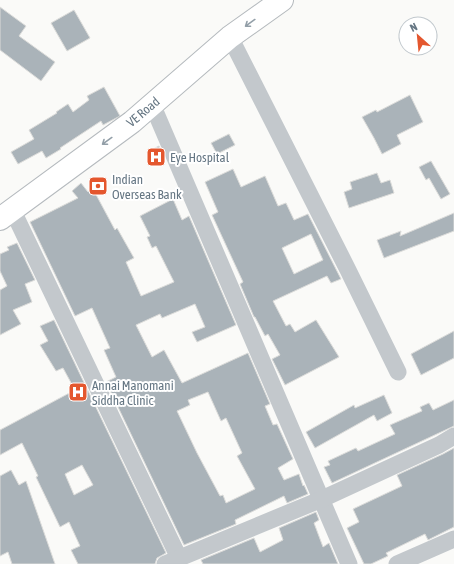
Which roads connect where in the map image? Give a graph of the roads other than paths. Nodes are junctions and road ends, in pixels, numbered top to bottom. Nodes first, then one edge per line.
1 (282, 0) edge
2 (230, 37) junction
3 (152, 104) junction
4 (6, 214) edge
5 (398, 372) dead end
6 (454, 436) edge
7 (322, 499) junction
8 (452, 545) edge
9 (172, 561) edge
10 (350, 564) edge
11 (397, 564) edge

1 -> 2 main road, VE Road
2 - 3 main road, VE Road
2 - 5 street
3 -> 4 main road, VE Road
3 - 7 street
4 - 9 street
6 - 7 street
7 - 9 street
7 - 10 street
8 - 11 street

